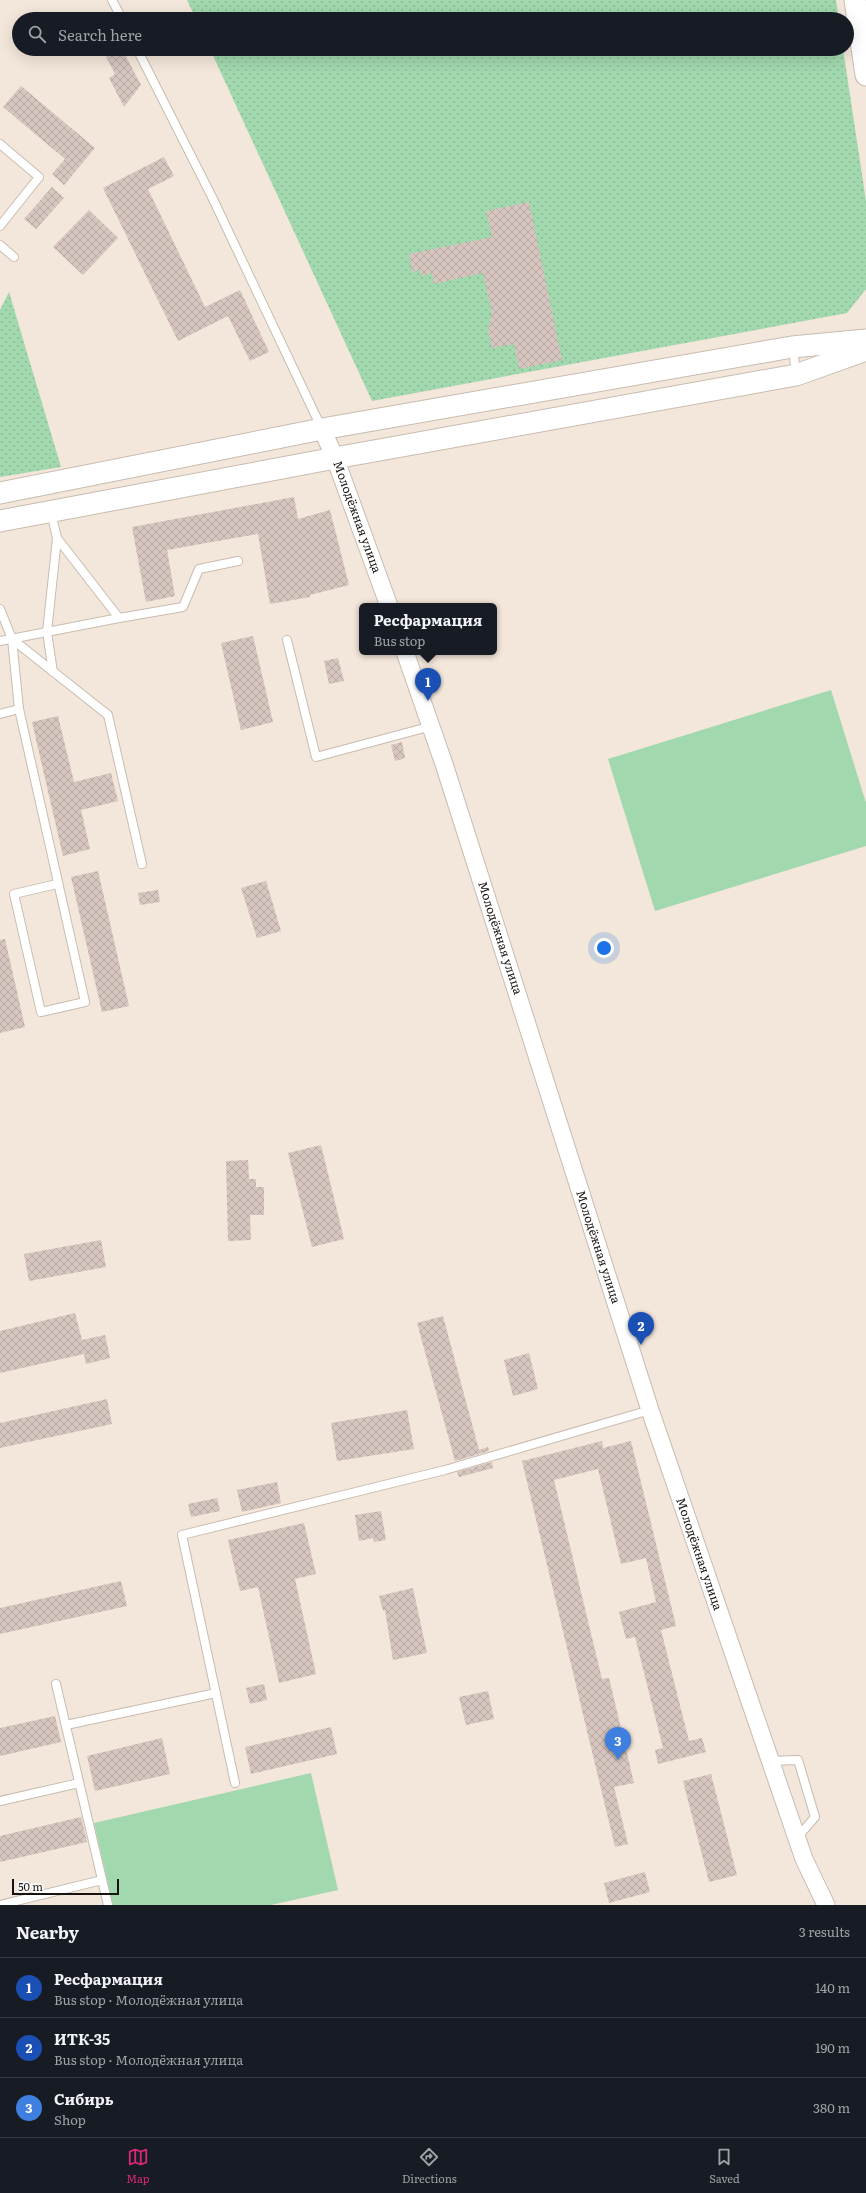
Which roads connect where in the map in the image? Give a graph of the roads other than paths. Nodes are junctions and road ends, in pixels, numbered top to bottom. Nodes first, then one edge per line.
1 (112, 0) edge
2 (855, 0) edge
3 (118, 12) edge
4 (141, 56) edge
5 (866, 75) edge
6 (0, 144) edge
7 (0, 226) edge
8 (0, 245) edge
9 (14, 256) dead end
10 (866, 340) edge
11 (792, 348) junction
12 (866, 350) edge
13 (796, 375) junction
14 (322, 429) junction
15 (335, 458) junction
16 (0, 492) edge
17 (50, 511) junction
18 (0, 521) edge
19 (57, 538) junction
20 (238, 561) dead end
21 (388, 603) edge
22 (0, 608) edge
23 (119, 618) junction
24 (47, 632) junction
25 (12, 639) junction
26 (288, 640) dead end
27 (0, 641) edge
28 (406, 655) edge
29 (53, 672) junction
30 (19, 709) junction
31 (0, 714) edge
32 (432, 726) junction
33 (142, 864) dead end
34 (57, 884) junction
35 (650, 1410) junction
36 (56, 1684) dead end
37 (216, 1693) junction
38 (66, 1725) junction
39 (770, 1761) junction
40 (79, 1783) junction
41 (235, 1784) dead end
42 (0, 1801) edge
43 (797, 1838) junction
44 (102, 1880) junction
45 (0, 1905) edge
46 (108, 1905) edge
47 (826, 1905) edge

1 - 3 lane
2 - 5 street
4 - 14 lane
6 - 7 lane
8 - 9 lane
10 - 11 street
11 - 13 lane
11 - 14 street
12 - 13 street
13 - 15 street
14 - 15 street, Молодёжная улица
14 - 16 street
15 - 17 street
15 - 21 street, Молодёжная улица
17 - 18 street
17 - 19 lane
19 - 23 lane
19 - 24 lane
20 - 23 lane
22 - 25 lane
23 - 24 lane
24 - 25 lane
24 - 29 lane
25 - 27 lane
25 - 29 lane
25 - 30 lane
26 - 32 lane
28 - 32 street, Молодёжная улица
29 - 33 lane
30 - 31 lane
30 - 34 lane
32 - 35 street, Молодёжная улица
34 - 34 lane
35 - 37 lane
35 - 39 street, Молодёжная улица
36 - 38 lane
37 - 38 lane
37 - 41 lane
38 - 40 lane
39 - 43 street, Молодёжная улица
39 - 43 lane
40 - 42 lane
40 - 44 lane
43 - 47 street, Молодёжная улица
44 - 45 lane
44 - 46 lane

